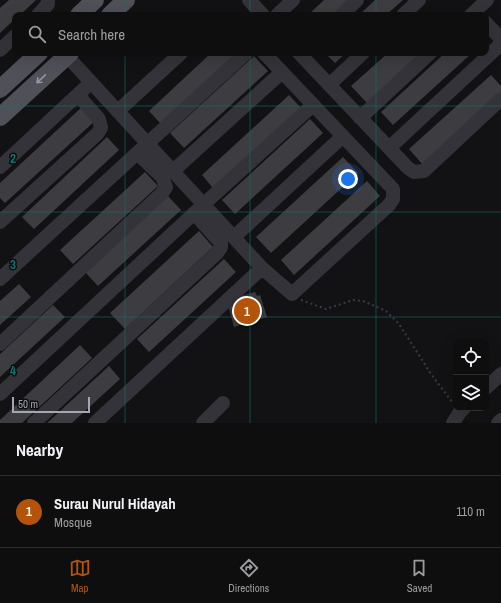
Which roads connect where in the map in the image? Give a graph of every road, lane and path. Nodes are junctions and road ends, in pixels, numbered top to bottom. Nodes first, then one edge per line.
1 (48, 0) edge
2 (95, 0) edge
3 (126, 0) edge
4 (249, 0) edge
5 (293, 0) edge
6 (357, 0) edge
7 (419, 0) edge
8 (41, 12) edge
9 (82, 12) edge
10 (113, 12) edge
11 (260, 12) edge
12 (279, 12) edge
13 (345, 12) edge
14 (406, 12) edge
15 (489, 26) edge
16 (12, 39) edge
17 (501, 39) edge
18 (501, 44) edge
19 (0, 50) edge
20 (489, 55) edge
21 (36, 56) edge
22 (67, 56) edge
23 (71, 56) edge
24 (178, 56) edge
25 (243, 56) edge
26 (267, 56) edge
27 (303, 56) edge
28 (360, 56) edge
29 (427, 56) edge
30 (488, 56) edge
31 (282, 72) junction
32 (91, 82) junction
33 (329, 85) junction
34 (0, 89) edge
35 (78, 95) junction
36 (501, 99) edge
37 (313, 105) junction
38 (118, 111) junction
39 (0, 117) edge
40 (360, 118) junction
41 (343, 136) junction
42 (142, 148) junction
43 (389, 148) junction
44 (0, 167) edge
45 (173, 171) junction
46 (199, 209) junction
47 (0, 222) edge
48 (234, 237) junction
49 (262, 268) junction
50 (0, 279) edge
51 (292, 294) junction
52 (0, 344) edge
53 (501, 374) edge
54 (489, 385) edge
55 (0, 394) edge
56 (223, 403) dead end
57 (453, 403) edge
58 (461, 411) edge
59 (501, 420) edge
60 (34, 423) edge
61 (95, 423) edge
62 (203, 423) edge
63 (453, 423) edge
64 (498, 423) edge

1 - 8 street
2 - 9 main road
3 - 10 main road
4 - 11 street
5 - 12 street
6 - 13 street
7 - 14 street
15 - 17 street
16 - 19 street
18 - 20 street
21 - 34 main road
22 -> 39 main road
23 - 32 street
24 - 38 street
25 - 42 street
26 - 31 street
27 - 33 street
28 - 33 street
29 - 40 street
30 - 43 street
31 - 37 street
31 - 45 street
32 - 35 street
32 - 38 street
33 - 40 street
35 - 44 street
35 - 47 street
36 - 43 street
37 - 41 street
37 - 46 street
38 - 42 street
40 - 43 street
41 - 48 street
41 - 51 street
42 - 45 street
42 - 50 street
42 - 52 street
45 - 46 street
46 - 48 street
46 - 55 street
46 - 60 street
48 - 49 street
49 - 51 street
49 - 61 street
51 - 57 path
53 - 54 street
56 - 62 street
58 - 63 street
59 - 64 street

